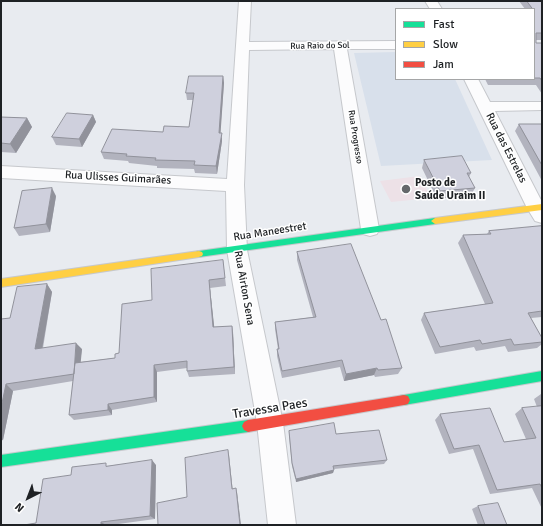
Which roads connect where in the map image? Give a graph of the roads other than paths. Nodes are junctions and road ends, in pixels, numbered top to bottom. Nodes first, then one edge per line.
1 (245, 1) edge
2 (395, 45) edge
3 (243, 46) junction
4 (340, 46) junction
5 (472, 80) edge
6 (542, 106) edge
7 (485, 107) junction
8 (2, 176) edge
9 (235, 185) junction
10 (540, 210) edge
11 (370, 229) junction
12 (237, 250) junction
13 (1, 283) edge
14 (542, 376) edge
15 (270, 423) junction
16 (1, 461) edge
17 (282, 525) edge

1 - 3 street, Rua Airton Sena
2 - 4 street, Rua Raio do Sol
3 - 4 street, Rua Raio do Sol
3 - 9 street, Rua Airton Sena
4 - 11 street, Rua Progresso
5 - 7 street, Rua das Estrelas
6 - 7 street
7 - 10 street, Rua das Estrelas
8 - 9 street, Rua Ulisses Guimarães
9 - 12 street, Rua Airton Sena
10 - 11 street, Rua Maneestret
11 - 12 street, Rua Maneestret
12 - 13 street, Rua Maneestret
12 - 15 street, Rua Airton Sena
14 - 15 street, Travessa Paes
15 - 16 street, Travessa Paes
15 - 17 street, Rua Airton Sena

